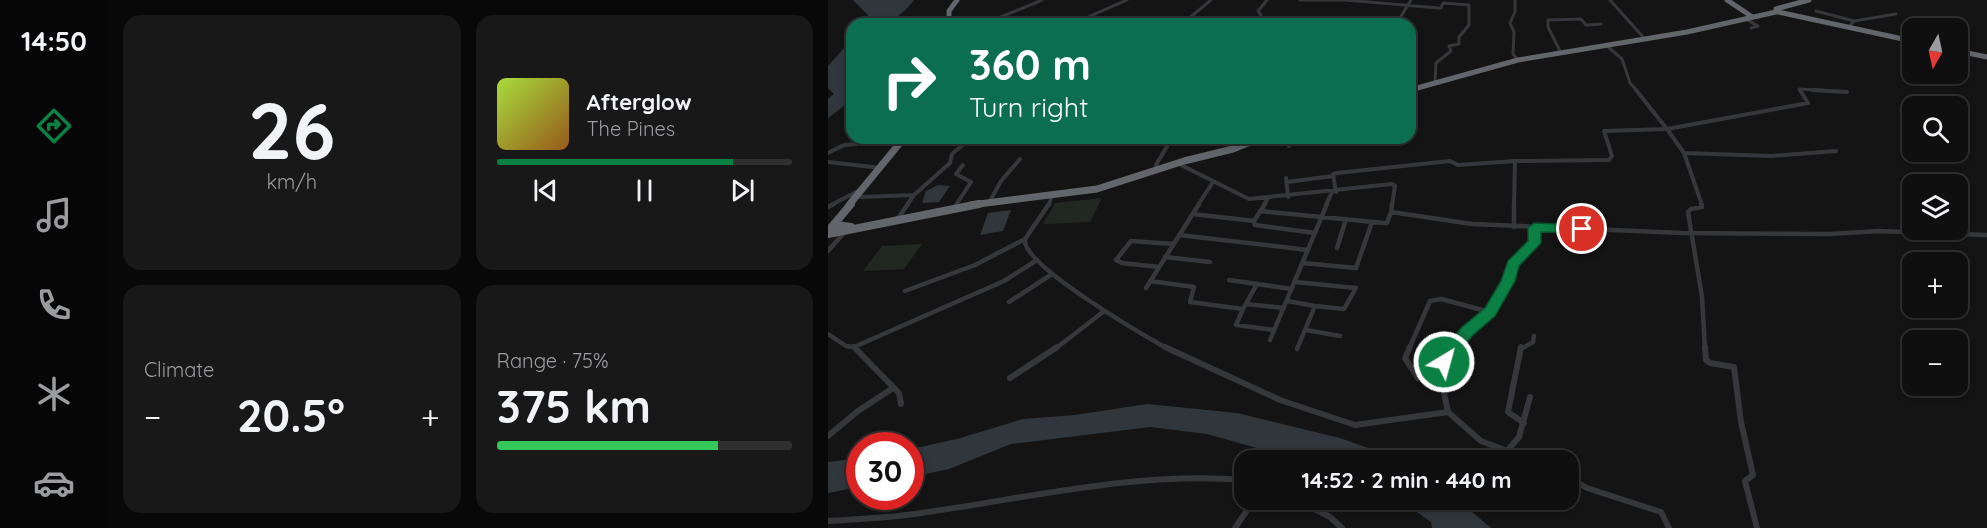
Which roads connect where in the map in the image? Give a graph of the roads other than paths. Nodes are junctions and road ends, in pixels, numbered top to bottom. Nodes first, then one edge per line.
1 (959, 0) edge
2 (1042, 0) edge
3 (1127, 0) edge
4 (1211, 0) edge
5 (1268, 0) edge
6 (1300, 0) edge
7 (1411, 0) edge
8 (1515, 0) edge
9 (1610, 0) edge
10 (1727, 0) edge
11 (1808, 0) edge
12 (1409, 6) junction
13 (1778, 10) junction
14 (1816, 11) dead end
15 (1896, 14) dead end
16 (1750, 16) junction
17 (951, 18) edge
18 (998, 18) edge
19 (1086, 18) edge
20 (1189, 18) edge
21 (1260, 18) edge
22 (1400, 18) edge
23 (1854, 21) junction
24 (1601, 24) dead end
25 (1751, 28) dead end
26 (1848, 28) junction
27 (1640, 38) junction
28 (1902, 39) edge
29 (1606, 45) junction
30 (1588, 47) junction
31 (1560, 51) junction
32 (1968, 53) edge
33 (1539, 56) junction
34 (1987, 57) edge
35 (1518, 60) junction
36 (1474, 71) junction
37 (1435, 81) junction
38 (1416, 87) edge
39 (1416, 88) edge
40 (1847, 92) dead end
41 (1667, 129) junction
42 (857, 144) dead end
43 (901, 144) edge
44 (964, 144) edge
45 (1169, 144) edge
46 (1230, 144) edge
47 (1245, 144) edge
48 (1836, 150) dead end
49 (828, 153) edge
50 (1684, 153) junction
51 (1020, 159) dead end
52 (1515, 161) junction
53 (829, 162) edge
54 (1176, 162) junction
55 (963, 165) dead end
56 (881, 168) junction
57 (1156, 169) junction
58 (1333, 176) junction
59 (1213, 182) junction
60 (1334, 192) junction
61 (861, 193) junction
62 (1052, 193) junction
63 (914, 195) junction
64 (1288, 196) junction
65 (1268, 198) junction
66 (991, 199) junction
67 (956, 205) junction
68 (828, 207) edge
69 (1260, 211) junction
70 (1391, 212) junction
71 (1193, 214) junction
72 (1322, 217) junction
73 (897, 219) junction
74 (1346, 219) junction
75 (1254, 221) junction
76 (1372, 222) junction
77 (1514, 226) junction
78 (1534, 228) junction
79 (834, 230) edge
80 (1315, 233) junction
81 (1691, 233) junction
82 (1179, 235) junction
83 (1987, 235) edge
84 (1025, 239) junction
85 (1173, 244) junction
86 (1337, 248) dead end
87 (1308, 250) junction
88 (828, 251) edge
89 (1165, 257) junction
90 (1037, 260) junction
91 (1210, 262) dead end
92 (1303, 263) junction
93 (1159, 267) junction
94 (1052, 274) junction
95 (1229, 280) dead end
96 (1150, 281) junction
97 (1295, 282) junction
98 (1257, 284) junction
99 (1146, 288) dead end
100 (1293, 289) junction
101 (906, 291) dead end
102 (1287, 301) junction
103 (1009, 302) dead end
104 (1244, 306) junction
105 (1315, 306) junction
106 (1284, 308) junction
107 (1104, 312) junction
108 (1490, 312) junction
109 (1274, 330) junction
110 (1306, 330) junction
111 (828, 334) edge
112 (1340, 336) dead end
113 (1534, 336) dead end
114 (1270, 340) dead end
115 (854, 347) junction
116 (1297, 349) dead end
117 (1010, 378) dead end
118 (1418, 378) dead end
119 (893, 388) junction
120 (1530, 397) dead end
121 (901, 404) dead end
122 (1448, 412) junction
123 (1524, 423) junction
124 (828, 436) edge
125 (1504, 450) edge
126 (1508, 450) edge
127 (1234, 479) edge
128 (1579, 484) edge
129 (1248, 510) edge
130 (1317, 510) edge
131 (828, 521) edge
132 (1236, 528) edge
133 (1342, 528) edge
134 (1669, 528) edge
135 (1757, 528) edge

1 - 17 highway
2 - 18 street
3 - 19 street
4 - 20 street
5 - 21 street
6 - 12 street
7 - 12 street
8 - 35 street
9 - 27 street
10 - 16 highway
11 - 13 highway
12 - 22 street
12 - 37 street
13 - 16 highway
13 - 26 highway
14 - 23 street
15 - 23 street
16 - 25 street
16 - 27 highway
23 - 26 street
24 - 31 street
26 - 28 highway
27 - 29 highway
27 - 30 highway
29 - 30 highway
29 - 41 street
30 - 31 highway
30 - 33 highway
31 - 33 highway
32 - 34 highway
33 - 35 highway
35 - 36 highway
36 - 37 highway
36 - 39 highway
37 - 38 highway
40 - 41 street
41 - 50 street
41 - 52 street
42 - 49 street
43 - 56 highway
44 - 63 street
45 - 57 street
46 - 54 highway
47 - 54 highway
48 - 50 street
50 - 81 street
51 - 66 street
52 - 58 street
52 - 77 street
53 - 56 street
54 - 57 highway
54 - 59 street
55 - 67 street
56 - 61 highway
57 - 62 highway
58 - 60 street
58 - 64 street
59 - 65 street
59 - 71 street
60 - 64 street
60 - 70 street
60 - 72 street
61 - 63 street
61 - 68 street
61 - 79 highway
62 - 66 highway
62 - 73 highway
62 - 84 street
63 - 73 street
64 - 65 street
65 - 69 street
66 - 67 highway
67 - 73 highway
69 - 72 street
69 - 75 street
70 - 76 street
70 - 77 street
71 - 75 street
71 - 82 street
72 - 74 street
72 - 80 street
73 - 79 highway
74 - 76 street
74 - 86 street
75 - 80 street
76 - 92 street
77 - 78 street
78 - 81 street
78 - 108 street
79 - 88 street
80 - 87 street
81 - 83 street
81 - 135 street
82 - 85 street
82 - 87 street
84 - 90 street
84 - 101 street
85 - 89 street
85 - 93 street
87 - 92 street
89 - 91 street
89 - 93 street
90 - 94 street
90 - 115 street
92 - 97 street
93 - 96 street
94 - 103 street
94 - 107 street
95 - 98 street
96 - 99 street
96 - 104 street
97 - 100 street
97 - 105 street
98 - 100 street
98 - 104 street
100 - 102 street
102 - 105 street
102 - 106 street
104 - 106 street
104 - 109 street
105 - 110 street
106 - 109 street
107 - 117 street
107 - 122 street
108 - 118 street
108 - 122 street
109 - 114 street
110 - 112 street
110 - 116 street
111 - 115 street
113 - 123 street
115 - 119 street
119 - 121 street
119 - 124 street
120 - 123 street
122 - 125 street
123 - 126 street
127 - 131 street
128 - 134 street
129 - 132 street
130 - 133 street

